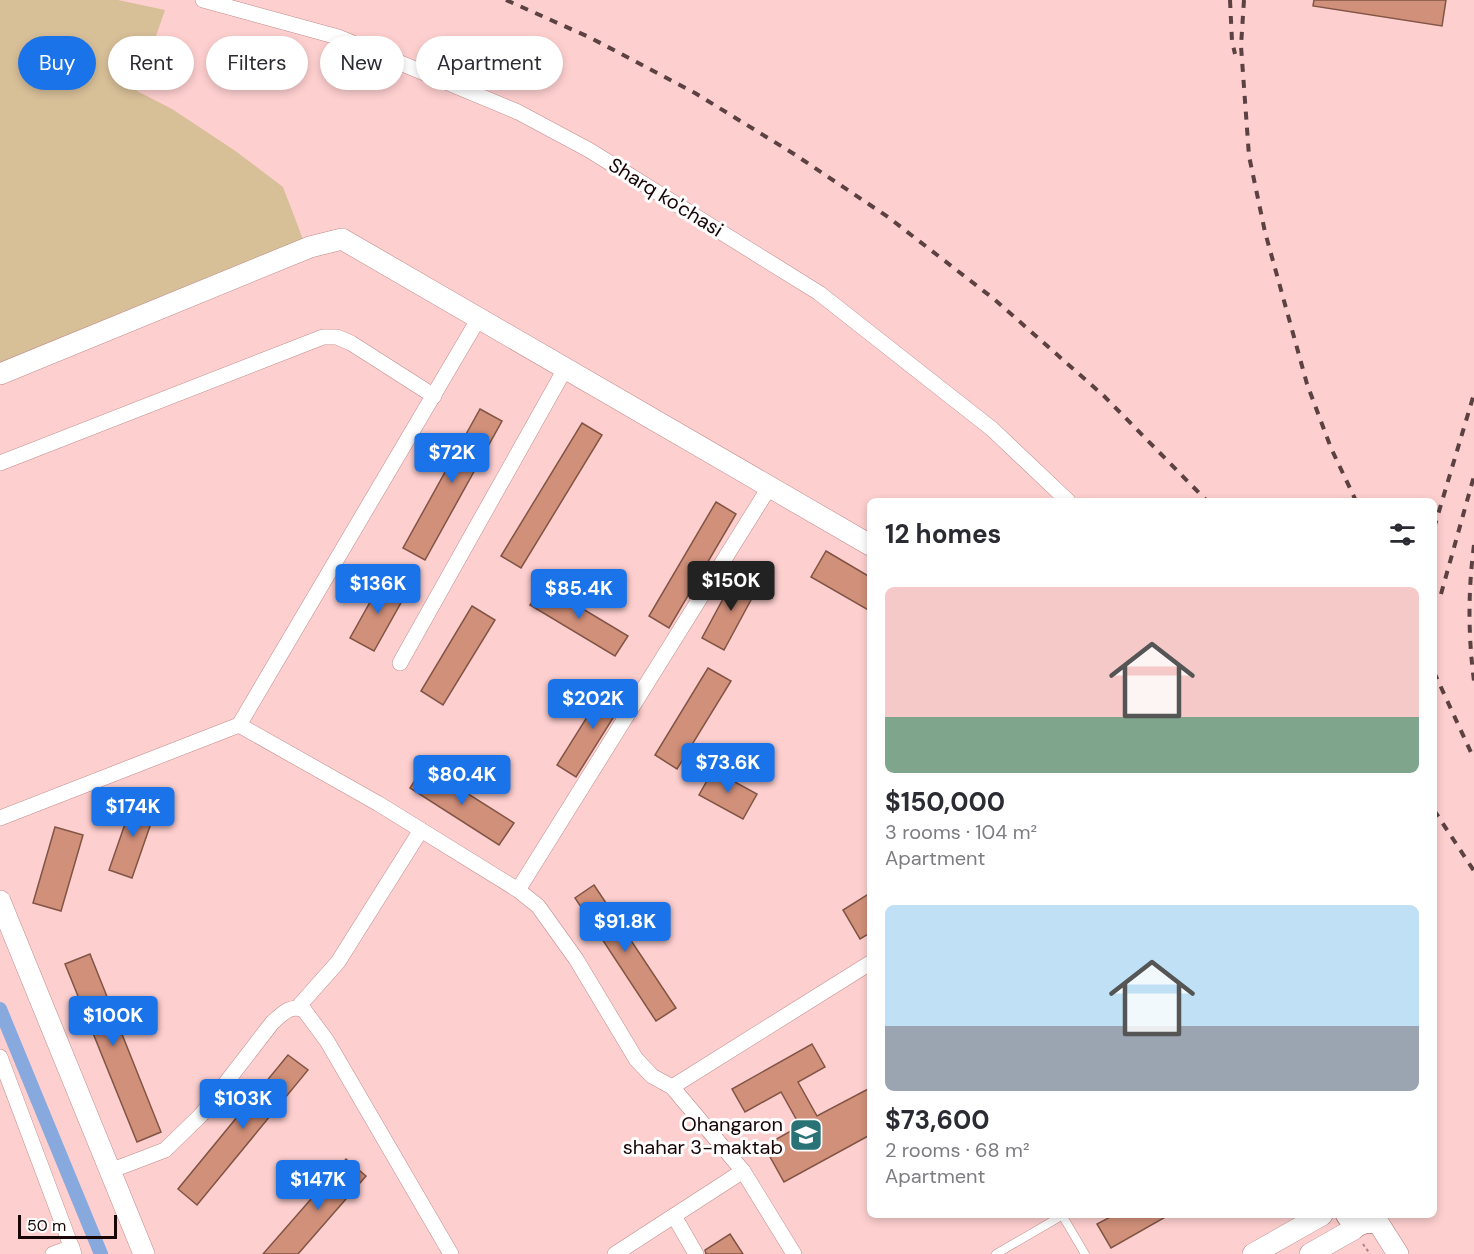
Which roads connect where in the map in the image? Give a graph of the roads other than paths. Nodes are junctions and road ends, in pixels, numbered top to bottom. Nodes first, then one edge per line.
1 (203, 0) edge
2 (479, 318) junction
3 (565, 369) junction
4 (0, 374) edge
5 (434, 396) junction
6 (0, 464) edge
7 (771, 486) junction
8 (1065, 498) edge
9 (867, 542) edge
10 (400, 663) dead end
11 (239, 725) junction
12 (0, 818) edge
13 (421, 830) junction
14 (518, 890) junction
15 (0, 901) edge
16 (867, 965) edge
17 (298, 1007) junction
18 (0, 1057) edge
19 (672, 1087) junction
20 (110, 1171) junction
21 (743, 1171) junction
22 (674, 1216) junction
23 (1058, 1218) edge
24 (1065, 1218) edge
25 (1318, 1218) edge
26 (1375, 1220) edge
27 (1349, 1222) edge
28 (73, 1250) edge
29 (53, 1254) edge
30 (144, 1254) edge
31 (451, 1254) edge
32 (615, 1254) edge
33 (696, 1254) edge
34 (794, 1254) edge
35 (996, 1254) edge
36 (1085, 1254) edge
37 (1253, 1254) edge
38 (1310, 1254) edge
39 (1398, 1254) edge

1 - 8 street, Sharq ko'chasi
2 - 3 main road
2 - 4 main road
2 - 5 street
3 - 7 main road
3 - 10 street
5 - 6 street
5 - 11 street
7 - 9 main road
7 - 14 street
11 - 12 street
11 - 13 street
13 - 14 street
13 - 17 street
14 - 19 street
15 - 20 main road
16 - 19 street
17 - 20 street
17 - 31 street
18 - 28 street
19 - 21 street
20 - 30 main road
21 - 22 street
21 - 34 street
22 - 32 street
22 - 33 street
23 - 35 lane
24 - 36 lane
25 - 37 main road
26 - 27 street
26 - 39 main road
27 - 38 main road
28 - 29 street

